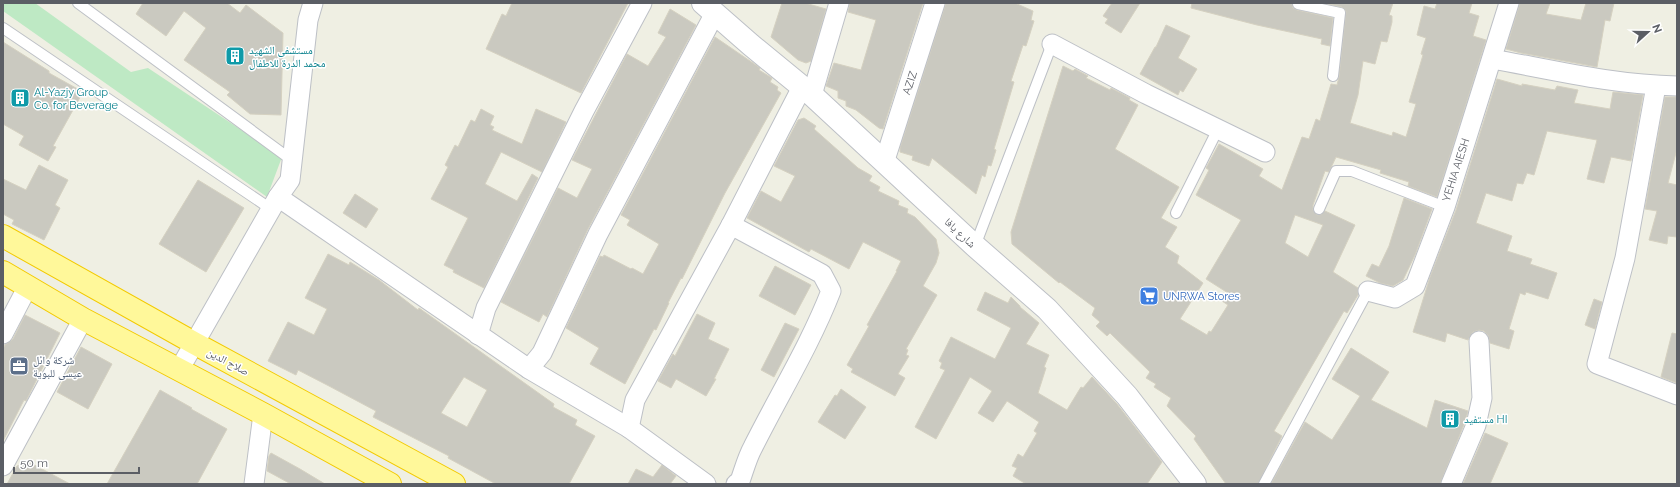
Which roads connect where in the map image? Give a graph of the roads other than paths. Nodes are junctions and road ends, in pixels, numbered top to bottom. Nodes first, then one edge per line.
1 (78, 3) edge
2 (313, 3) edge
3 (642, 3) edge
4 (839, 3) edge
5 (936, 3) edge
6 (1299, 3) edge
7 (1509, 3) edge
8 (709, 8) edge
9 (3, 28) edge
10 (1052, 44) joint
11 (1492, 59) junction
12 (1333, 76) dead end
13 (1656, 86) junction
14 (1677, 86) edge
15 (807, 91) junction
16 (1218, 129) junction
17 (1265, 152) dead end
18 (292, 161) junction
19 (884, 163) junction
20 (274, 203) junction
21 (1445, 206) junction
22 (1319, 209) dead end
23 (1176, 214) dead end
24 (731, 225) junction
25 (3, 236) edge
26 (975, 246) junction
27 (3, 272) edge
28 (28, 286) junction
29 (1368, 291) joint
30 (83, 319) junction
31 (3, 334) edge
32 (478, 335) junction
33 (1479, 342) dead end
34 (194, 344) junction
35 (529, 369) junction
36 (179, 370) junction
37 (1677, 395) edge
38 (263, 414) junction
39 (629, 428) junction
40 (3, 466) edge
41 (254, 484) edge
42 (390, 484) edge
43 (454, 484) edge
44 (706, 484) edge
45 (736, 484) edge
46 (1195, 484) edge
47 (1264, 484) edge
48 (1451, 484) edge

1 - 18 lane
2 - 18 street
3 - 32 street
4 - 15 street
5 - 19 street, AZIZ
6 - 12 lane
7 - 11 street, YEHIA AIESH
8 - 15 street, شارع يافا
8 - 35 street
9 - 20 lane
10 - 16 street
10 - 26 lane
11 - 13 street
11 - 21 street, YEHIA AIESH
13 - 14 street
13 - 37 street
15 - 19 street, شارع يافا
15 - 24 street
16 - 17 street
16 - 23 lane
18 - 20 street
19 - 26 street, شارع يافا
20 - 32 street
20 - 34 street
21 - 22 lane
21 - 29 street, YEHIA AIESH
24 - 39 street
24 - 45 street
25 - 34 highway, صلاح الدين
26 - 46 street, شارع يافا
27 - 28 highway
28 - 30 highway
28 - 31 street
29 - 47 lane
30 - 36 highway
30 - 40 street
32 - 35 street
33 - 48 street
34 - 36 street
34 - 43 highway, صلاح الدين
35 - 39 street
36 - 38 highway
38 - 41 street
38 - 42 highway
39 - 44 street

